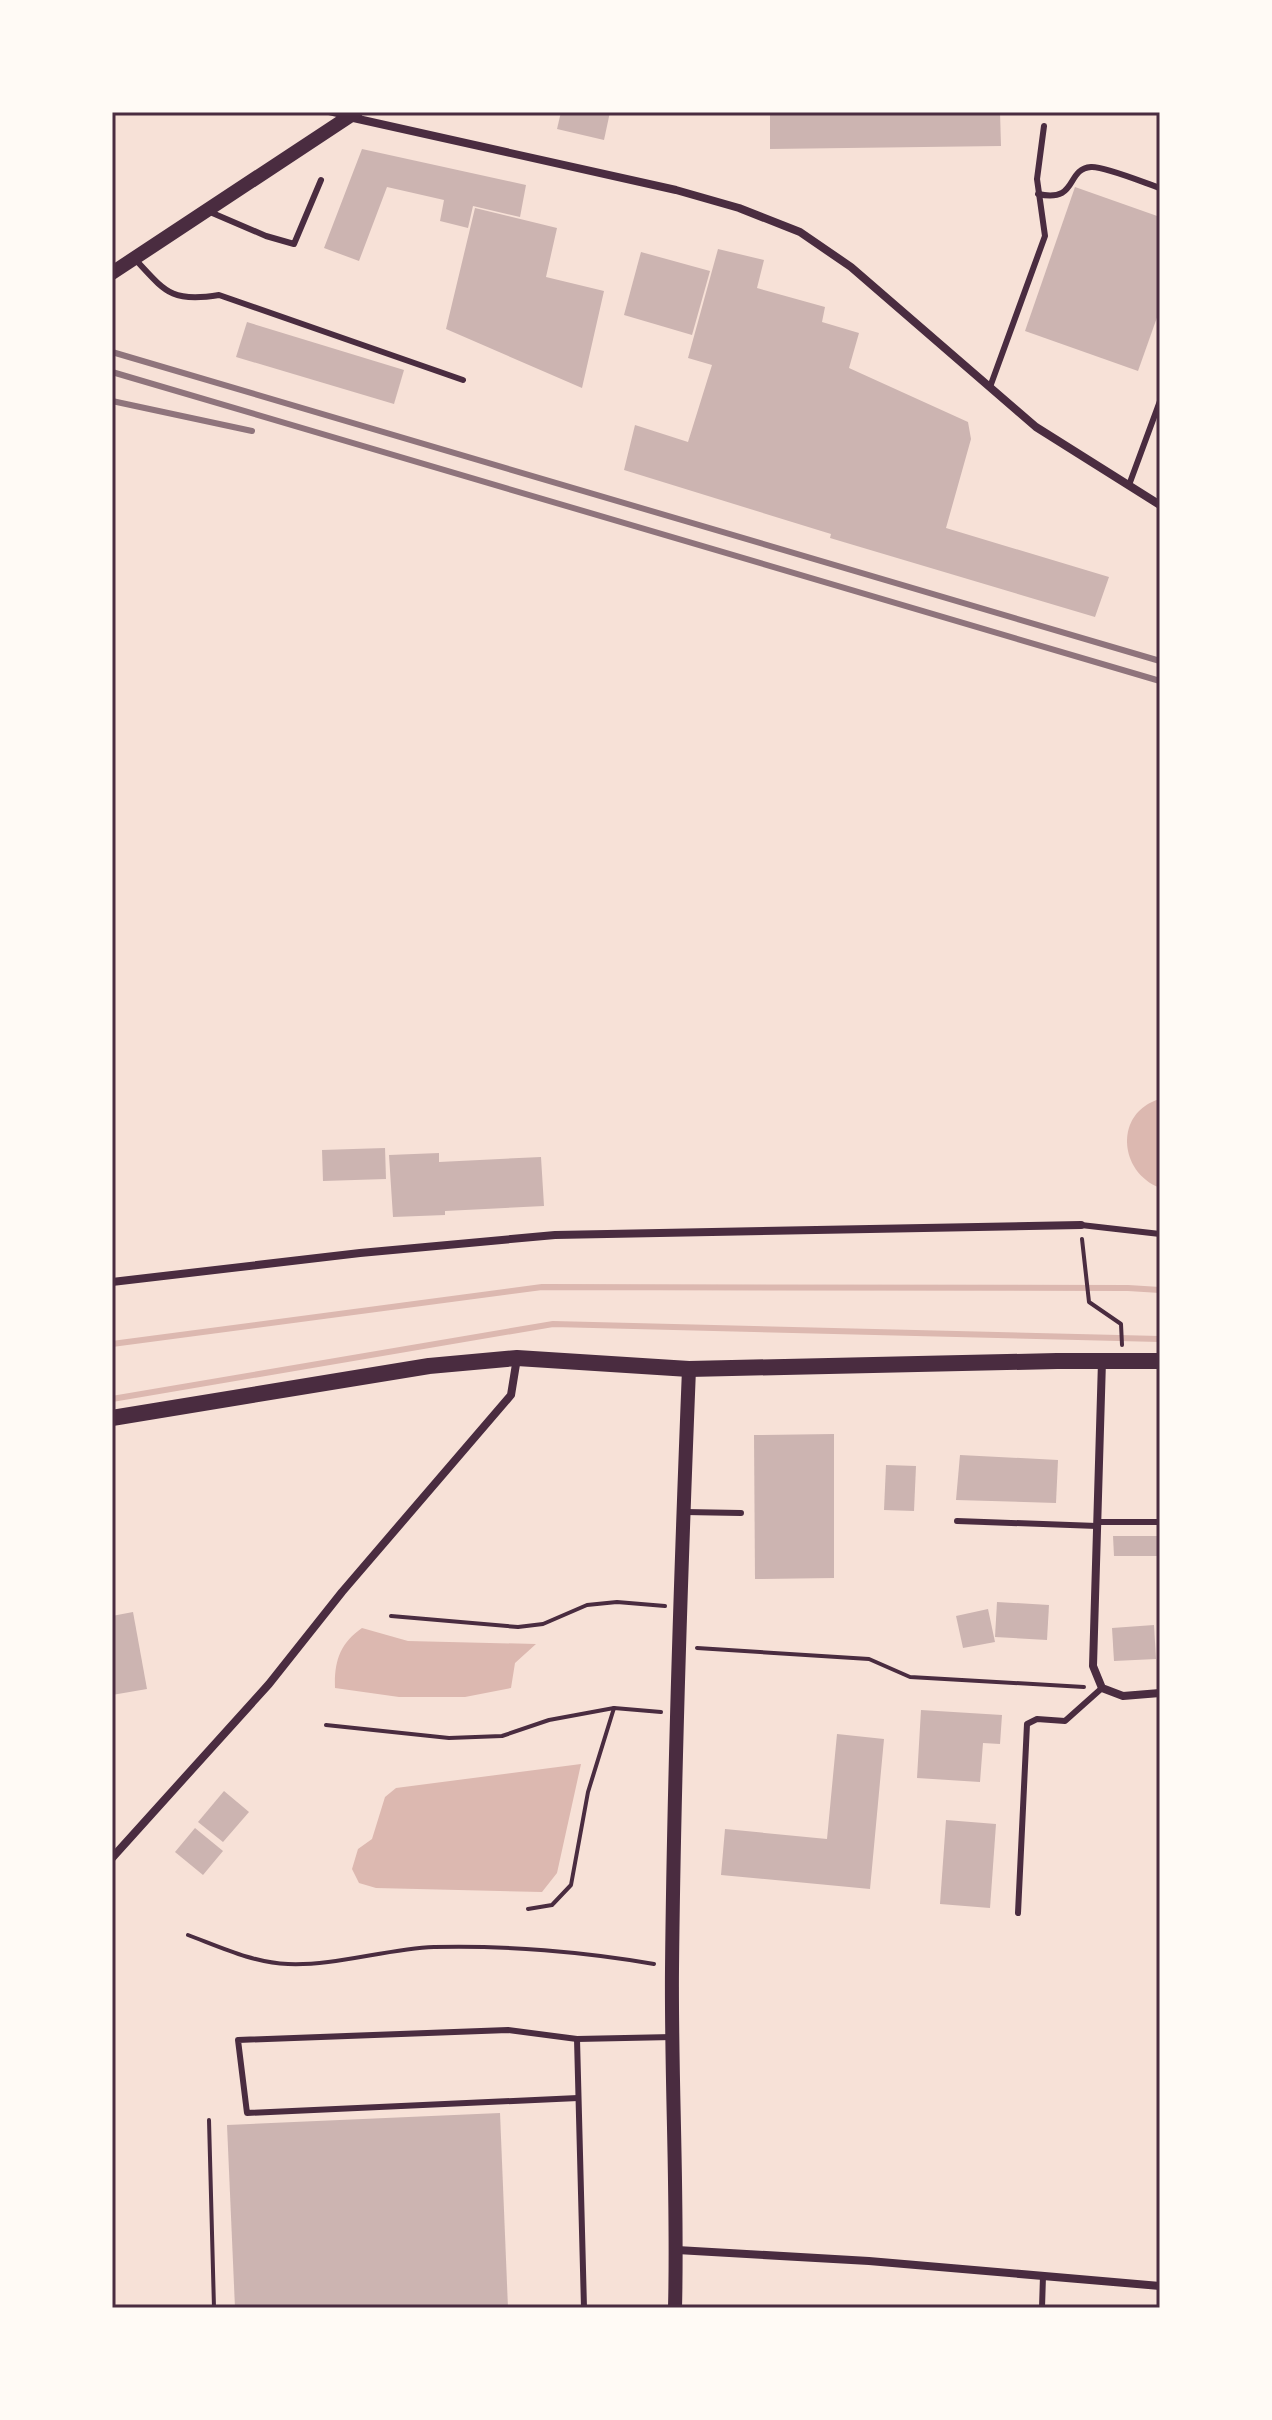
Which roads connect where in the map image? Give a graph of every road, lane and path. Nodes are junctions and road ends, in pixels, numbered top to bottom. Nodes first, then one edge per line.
1 (329, 112) edge
2 (353, 114) edge
3 (1044, 126) dead end
4 (321, 180) dead end
5 (1160, 188) edge
6 (1038, 194) junction
7 (207, 210) junction
8 (134, 258) junction
9 (112, 273) edge
10 (463, 380) dead end
11 (990, 387) junction
12 (1160, 401) edge
13 (1129, 485) junction
14 (1160, 505) edge
15 (1081, 1225) junction
16 (1160, 1234) edge
17 (112, 1282) edge
18 (1122, 1346) dead end
19 (517, 1358) junction
20 (1102, 1361) junction
21 (1160, 1361) edge
22 (689, 1369) junction
23 (112, 1418) edge
24 (683, 1512) junction
25 (741, 1513) dead end
26 (957, 1521) dead end
27 (1160, 1522) edge
28 (1097, 1524) junction
29 (680, 1607) junction
30 (391, 1616) dead end
31 (678, 1646) junction
32 (1102, 1688) junction
33 (1160, 1693) edge
34 (614, 1708) junction
35 (676, 1713) junction
36 (326, 1725) dead end
37 (112, 1858) edge
38 (528, 1909) dead end
39 (1018, 1913) dead end
40 (188, 1935) dead end
41 (672, 1967) junction
42 (673, 2037) junction
43 (577, 2039) junction
44 (578, 2098) junction
45 (209, 2120) dead end
46 (677, 2250) junction
47 (1043, 2276) junction
48 (1160, 2286) edge
49 (214, 2308) edge
50 (584, 2308) edge
51 (675, 2308) edge
52 (1042, 2308) edge

1 - 2 lane
2 - 7 street
2 - 11 street
3 - 6 lane
4 - 7 lane
5 - 6 lane
6 - 11 lane
7 - 8 street
8 - 9 street
8 - 10 lane
11 - 13 street
12 - 13 lane
13 - 14 street
15 - 16 lane
15 - 17 street
15 - 18 path
19 - 22 main road
19 - 23 main road
19 - 37 street
20 - 21 main road
20 - 22 main road
20 - 28 street
22 - 24 street
24 - 25 lane
24 - 29 street
26 - 28 lane
27 - 28 lane
28 - 32 street
29 - 30 path
29 - 31 street
31 - 32 path
31 - 35 street
32 - 33 street
32 - 39 lane
34 - 35 path
34 - 36 path
34 - 38 path
35 - 41 street
40 - 41 path
41 - 42 street
42 - 43 lane
42 - 46 street
43 - 44 lane
43 - 44 lane
44 - 50 lane
45 - 49 path
46 - 47 street
46 - 51 street
47 - 48 street
47 - 52 lane

